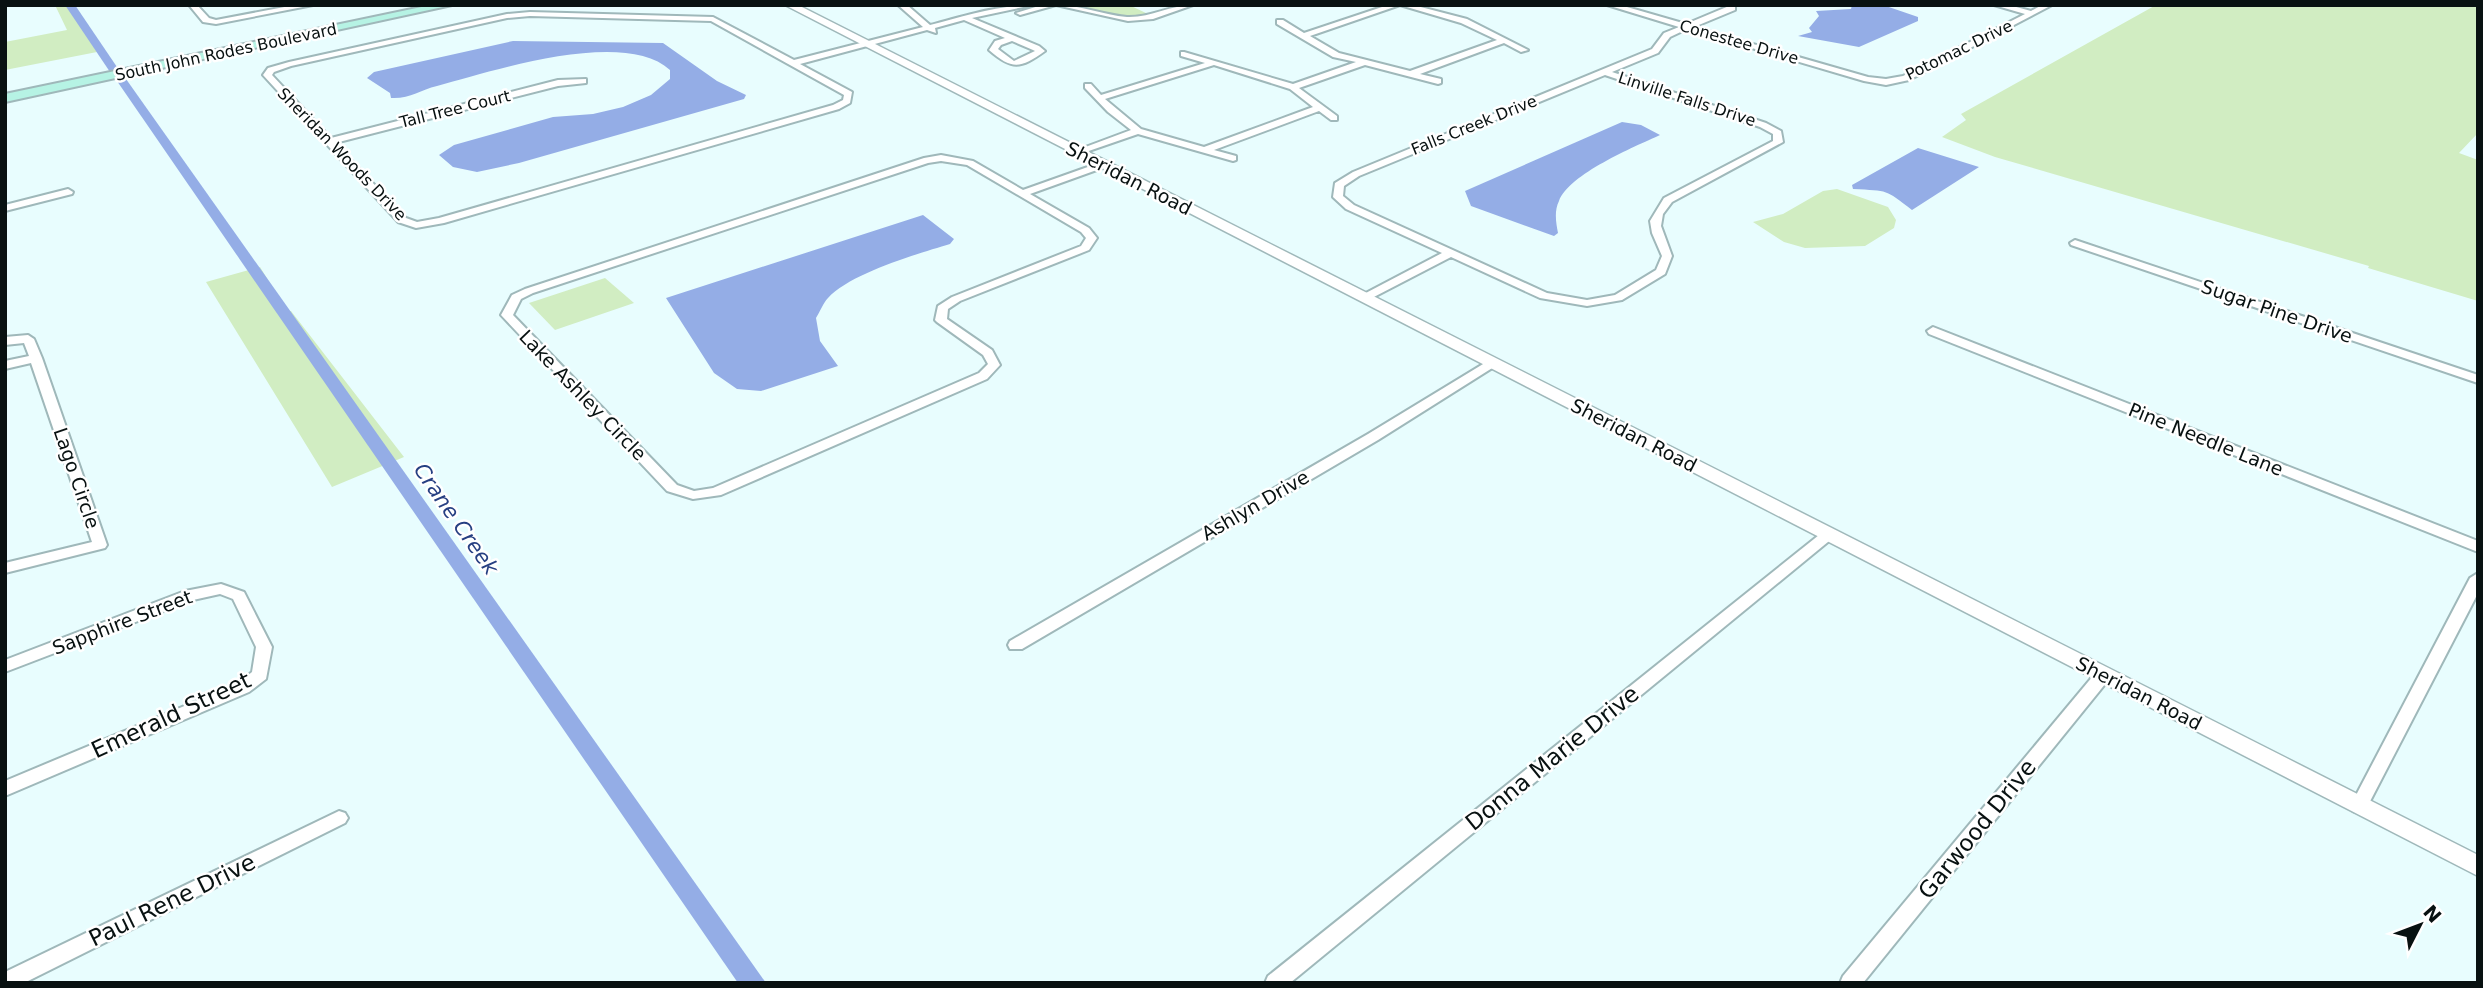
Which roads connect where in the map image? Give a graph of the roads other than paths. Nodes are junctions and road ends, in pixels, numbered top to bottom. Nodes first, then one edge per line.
1 (192, 5) edge
2 (309, 5) edge
3 (447, 5) edge
4 (790, 5) edge
5 (902, 5) edge
6 (1029, 5) edge
7 (1052, 5) edge
8 (1060, 5) edge
9 (1189, 5) edge
10 (1396, 5) edge
11 (1403, 5) edge
12 (1611, 5) edge
13 (1998, 5) edge
14 (2048, 5) edge
15 (1732, 8) dead end
16 (2032, 13) junction
17 (965, 18) junction
18 (975, 22) junction
19 (1280, 22) dead end
20 (1685, 27) junction
21 (931, 30) junction
22 (1306, 35) junction
23 (1012, 38) junction
24 (1505, 40) junction
25 (870, 46) junction
26 (1524, 50) dead end
27 (1184, 54) dead end
28 (1212, 63) junction
29 (1362, 63) junction
30 (797, 65) junction
31 (1605, 72) junction
32 (1411, 74) junction
33 (1867, 79) joint
34 (583, 81) dead end
35 (1438, 81) dead end
36 (1088, 86) dead end
37 (1293, 87) junction
38 (5, 98) edge
39 (1099, 98) junction
40 (1321, 107) junction
41 (1334, 118) dead end
42 (1138, 131) junction
43 (328, 142) junction
44 (1203, 150) junction
45 (1077, 152) junction
46 (1233, 158) dead end
47 (1102, 165) junction
48 (68, 192) dead end
49 (1023, 193) junction
50 (5, 208) edge
51 (2075, 243) dead end
52 (1450, 254) junction
53 (1366, 296) junction
54 (1933, 331) dead end
55 (5, 341) edge
56 (36, 358) junction
57 (1493, 362) junction
58 (5, 365) edge
59 (2478, 379) edge
60 (1829, 534) junction
61 (2478, 547) edge
62 (5, 568) edge
63 (2478, 578) edge
64 (239, 596) joint
65 (1016, 645) dead end
66 (5, 667) edge
67 (2104, 674) junction
68 (5, 789) edge
69 (2359, 806) junction
70 (339, 818) dead end
71 (2478, 866) edge
72 (5, 982) edge
73 (1275, 983) edge
74 (1850, 983) edge

1 - 2 street
3 - 38 main road, South John Rodes Boulevard
4 - 25 street, Sheridan Road
5 - 21 street
6 - 17 street
7 - 18 street
8 - 9 street
10 - 22 street
11 - 24 street
12 - 20 street, Conestee Drive
13 - 16 street
14 - 16 street, Potomac Drive
15 - 20 street, Falls Creek Drive
16 - 33 street, Potomac Drive
17 - 18 street
17 - 21 street
18 - 21 street
18 - 23 street
19 - 22 street
20 - 31 street, Falls Creek Drive
20 - 33 street, Conestee Drive
21 - 25 street
22 - 29 street
23 - 23 street
24 - 26 street
24 - 32 street
25 - 30 street
25 - 45 street, Sheridan Road
27 - 28 street
28 - 37 street
28 - 39 street
29 - 32 street
29 - 37 street
30 - 43 street, Sheridan Woods Drive
30 - 43 street, Sheridan Woods Drive
31 - 52 street, Falls Creek Drive
31 - 52 street, Linville Falls Drive
32 - 35 street
34 - 43 street, Tall Tree Court
36 - 39 street
37 - 40 street
39 - 42 street
40 - 41 street
40 - 44 street
42 - 44 street
42 - 45 street
44 - 46 street
45 - 47 street, Sheridan Road
47 - 49 street
47 - 53 street, Sheridan Road
48 - 50 street
49 - 49 street, Lake Ashley Circle
51 - 59 street, Sugar Pine Drive
52 - 53 street
53 - 57 street, Sheridan Road
54 - 61 street, Pine Needle Lane
55 - 56 street
56 - 58 street
56 - 62 street, Lago Circle
57 - 60 street, Sheridan Road
57 - 65 street, Ashlyn Drive
60 - 67 street, Sheridan Road
60 - 73 street, Donna Marie Drive
63 - 69 street
64 - 66 street, Sapphire Street
64 - 68 street, Emerald Street
67 - 69 street, Sheridan Road
67 - 74 street, Garwood Drive
69 - 71 street, Sheridan Road
70 - 72 street, Paul Rene Drive

